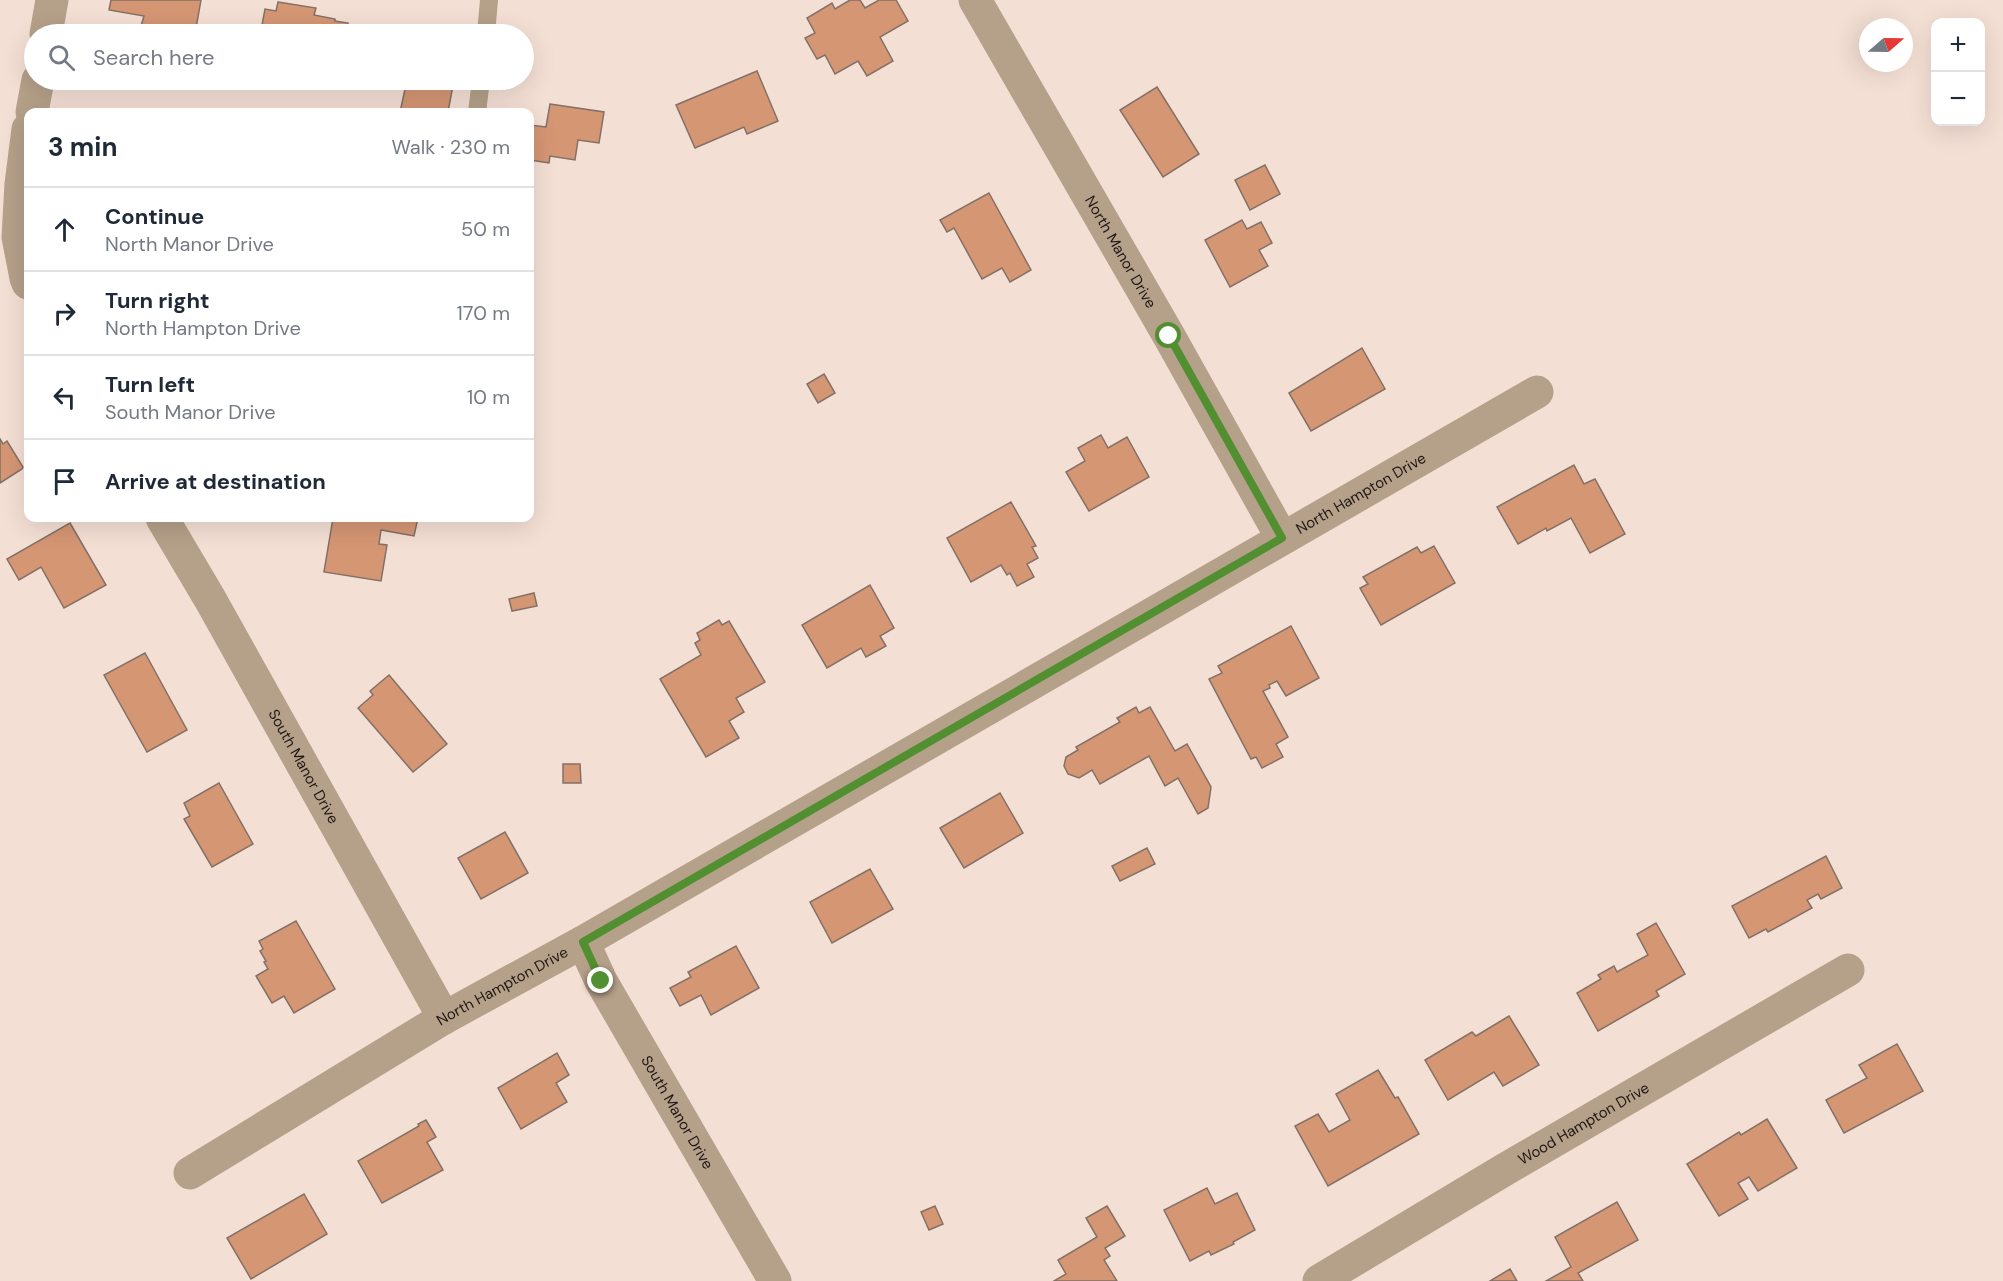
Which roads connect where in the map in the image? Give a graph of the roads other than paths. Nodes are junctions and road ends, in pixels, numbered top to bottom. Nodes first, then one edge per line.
1 (52, 0) edge
2 (489, 0) edge
3 (975, 0) edge
4 (48, 24) edge
5 (487, 24) edge
6 (36, 90) edge
7 (480, 90) edge
8 (33, 108) edge
9 (478, 108) edge
10 (24, 160) edge
11 (24, 268) edge
12 (1537, 392) dead end
13 (164, 522) edge
14 (1282, 538) junction
15 (583, 942) junction
16 (1848, 970) dead end
17 (444, 1018) junction
18 (190, 1173) dead end
19 (775, 1281) edge
20 (1319, 1281) edge

1 - 4 street
2 - 5 lane
3 - 14 street, North Manor Drive
6 - 8 street
7 - 9 lane
10 - 11 street
12 - 14 street, North Hampton Drive
13 - 17 street, South Manor Drive
14 - 15 street, North Hampton Drive
15 - 17 street, North Hampton Drive
15 - 19 street, South Manor Drive
16 - 20 street, Wood Hampton Drive
17 - 18 street, North Hampton Drive

